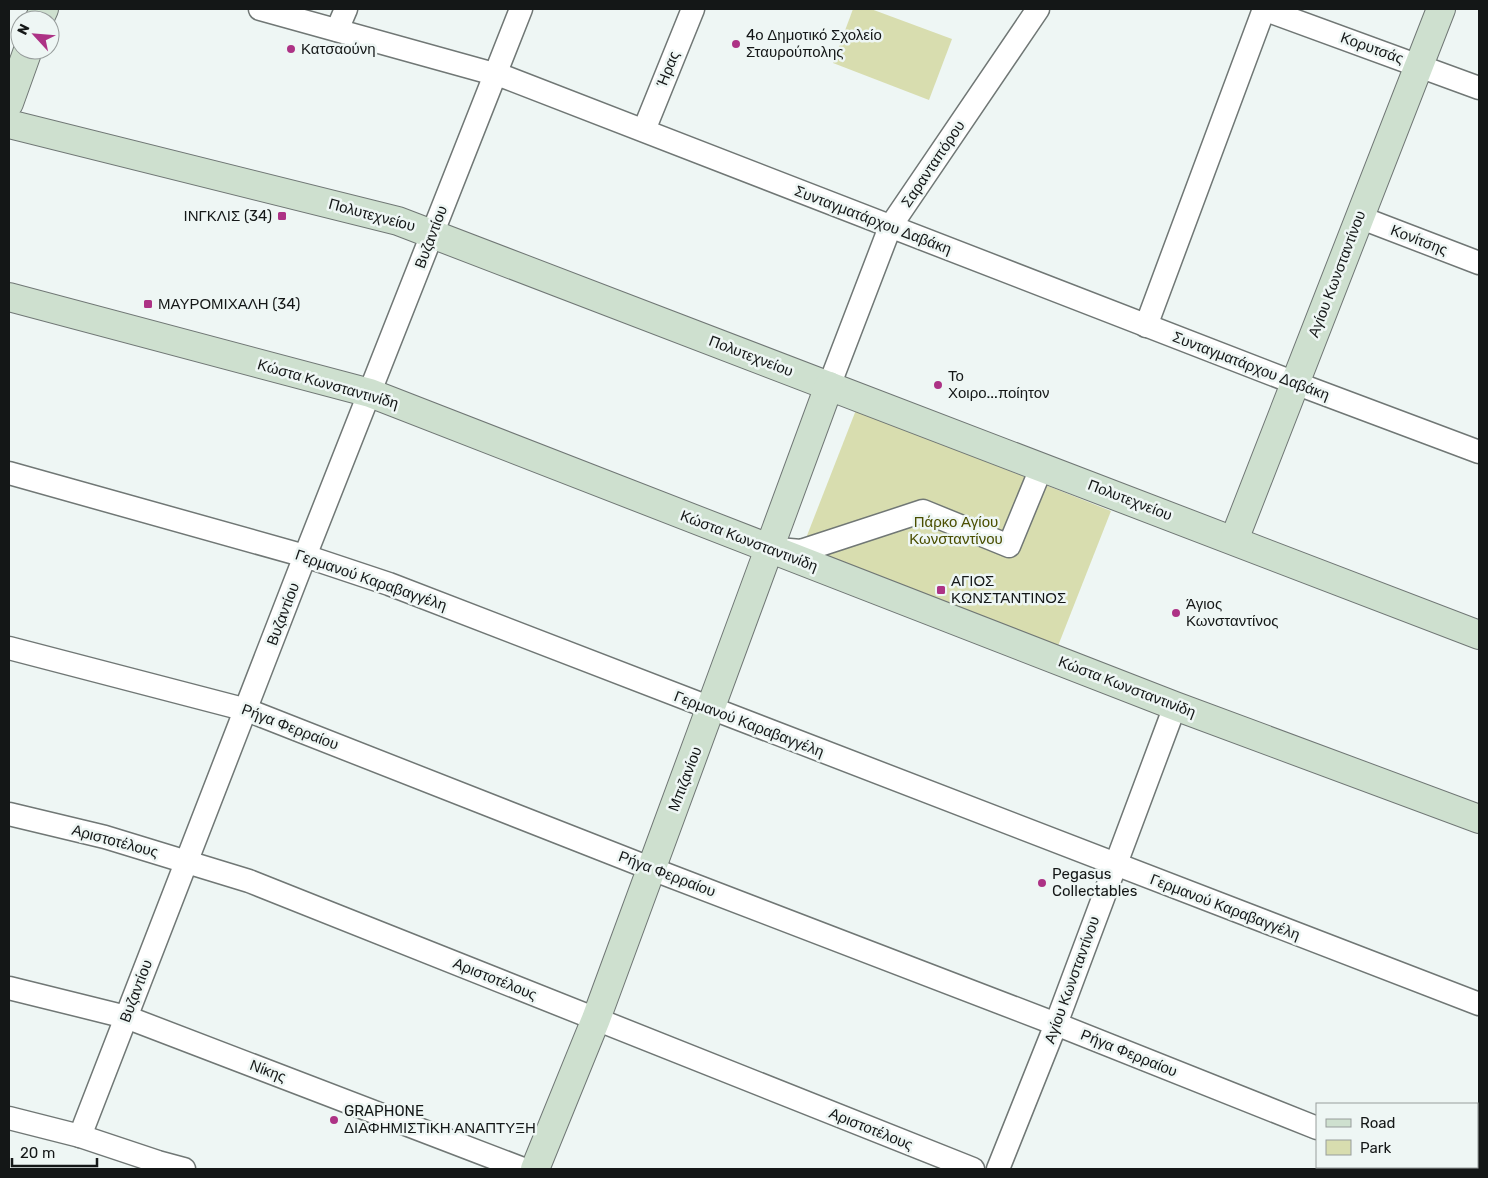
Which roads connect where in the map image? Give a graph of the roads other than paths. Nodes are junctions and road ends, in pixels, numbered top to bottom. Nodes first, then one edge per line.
1 (260, 9) edge
2 (346, 9) edge
3 (521, 9) edge
4 (693, 9) edge
5 (1038, 9) edge
6 (1264, 9) edge
7 (1441, 9) edge
8 (337, 30) junction
9 (24, 60) edge
10 (1419, 65) junction
11 (495, 74) junction
12 (1479, 88) edge
13 (9, 103) edge
14 (9, 124) edge
15 (644, 130) junction
16 (1360, 217) junction
17 (890, 227) junction
18 (433, 233) junction
19 (1479, 263) edge
20 (9, 296) edge
21 (1146, 326) junction
22 (1295, 384) junction
23 (830, 386) junction
24 (370, 393) junction
25 (1479, 452) edge
26 (1042, 466) junction
27 (9, 473) edge
28 (1234, 540) junction
29 (770, 549) junction
30 (305, 556) junction
31 (1479, 635) edge
32 (9, 648) edge
33 (1175, 706) junction
34 (712, 709) junction
35 (246, 710) junction
36 (9, 814) edge
37 (1479, 820) edge
38 (187, 861) junction
39 (1115, 865) junction
40 (652, 869) junction
41 (9, 988) edge
42 (1479, 1004) edge
43 (126, 1017) junction
44 (596, 1019) junction
45 (1056, 1024) junction
46 (9, 1118) edge
47 (1316, 1128) edge
48 (80, 1136) junction
49 (156, 1166) edge
50 (184, 1169) edge
51 (523, 1169) edge
52 (535, 1169) edge
53 (973, 1169) edge
54 (998, 1169) edge

1 - 8 street, Συνταγματάρχου Δαβάκη
2 - 8 street
3 - 11 street, Βυζαντίου
4 - 15 street, Ήρας
5 - 17 street, Σαρανταπόρου
6 - 10 street, Κορυτσάς
6 - 21 street
7 - 10 street, Αγίου Κωνσταντίνου
8 - 11 street, Συνταγματάρχου Δαβάκη
9 - 13 street
10 - 12 street, Κορυτσάς
10 - 16 street, Αγίου Κωνσταντίνου
11 - 15 street, Συνταγματάρχου Δαβάκη
11 - 18 street, Βυζαντίου
14 - 18 street, Πολυτεχνείου
15 - 17 street, Συνταγματάρχου Δαβάκη
16 - 19 street, Κονίτσης
16 - 22 street, Αγίου Κωνσταντίνου
17 - 21 street, Συνταγματάρχου Δαβάκη
17 - 23 street, Σαρανταπόρου
18 - 23 street, Πολυτεχνείου
18 - 24 street, Βυζαντίου
20 - 24 street, Κώστα Κωνσταντινίδη
21 - 22 street, Συνταγματάρχου Δαβάκη
22 - 25 street, Συνταγματάρχου Δαβάκη
22 - 28 street, Αγίου Κωνσταντίνου
23 - 26 street, Πολυτεχνείου
23 - 29 street, Μπιζανίου
24 - 29 street, Κώστα Κωνσταντινίδη
24 - 30 street, Βυζαντίου
26 - 28 street, Πολυτεχνείου
26 - 29 street
27 - 30 street, Γερμανού Καραβαγγέλη
28 - 31 street, Πολυτεχνείου
29 - 33 street, Κώστα Κωνσταντινίδη
29 - 34 street, Μπιζανίου
30 - 34 street, Γερμανού Καραβαγγέλη
30 - 35 street, Βυζαντίου
32 - 35 street, Ρήγα Φερραίου
33 - 37 street, Κώστα Κωνσταντινίδη
33 - 39 street, Αγίου Κωνσταντίνου
34 - 39 street, Γερμανού Καραβαγγέλη
34 - 40 street, Μπιζανίου
35 - 38 street, Βυζαντίου
35 - 40 street, Ρήγα Φερραίου
36 - 38 street, Αριστοτέλους
38 - 43 street, Βυζαντίου
38 - 44 street, Αριστοτέλους
39 - 42 street, Γερμανού Καραβαγγέλη
39 - 45 street, Αγίου Κωνσταντίνου
40 - 44 street, Μπιζανίου
40 - 45 street, Ρήγα Φερραίου
41 - 43 street, Νίκης
43 - 48 street, Βυζαντίου
43 - 51 street, Νίκης
44 - 52 street, Μπιζανίου
44 - 53 street, Αριστοτέλους
45 - 47 street, Ρήγα Φερραίου
45 - 54 street, Αγίου Κωνσταντίνου
46 - 48 street
48 - 49 street
49 - 50 street

